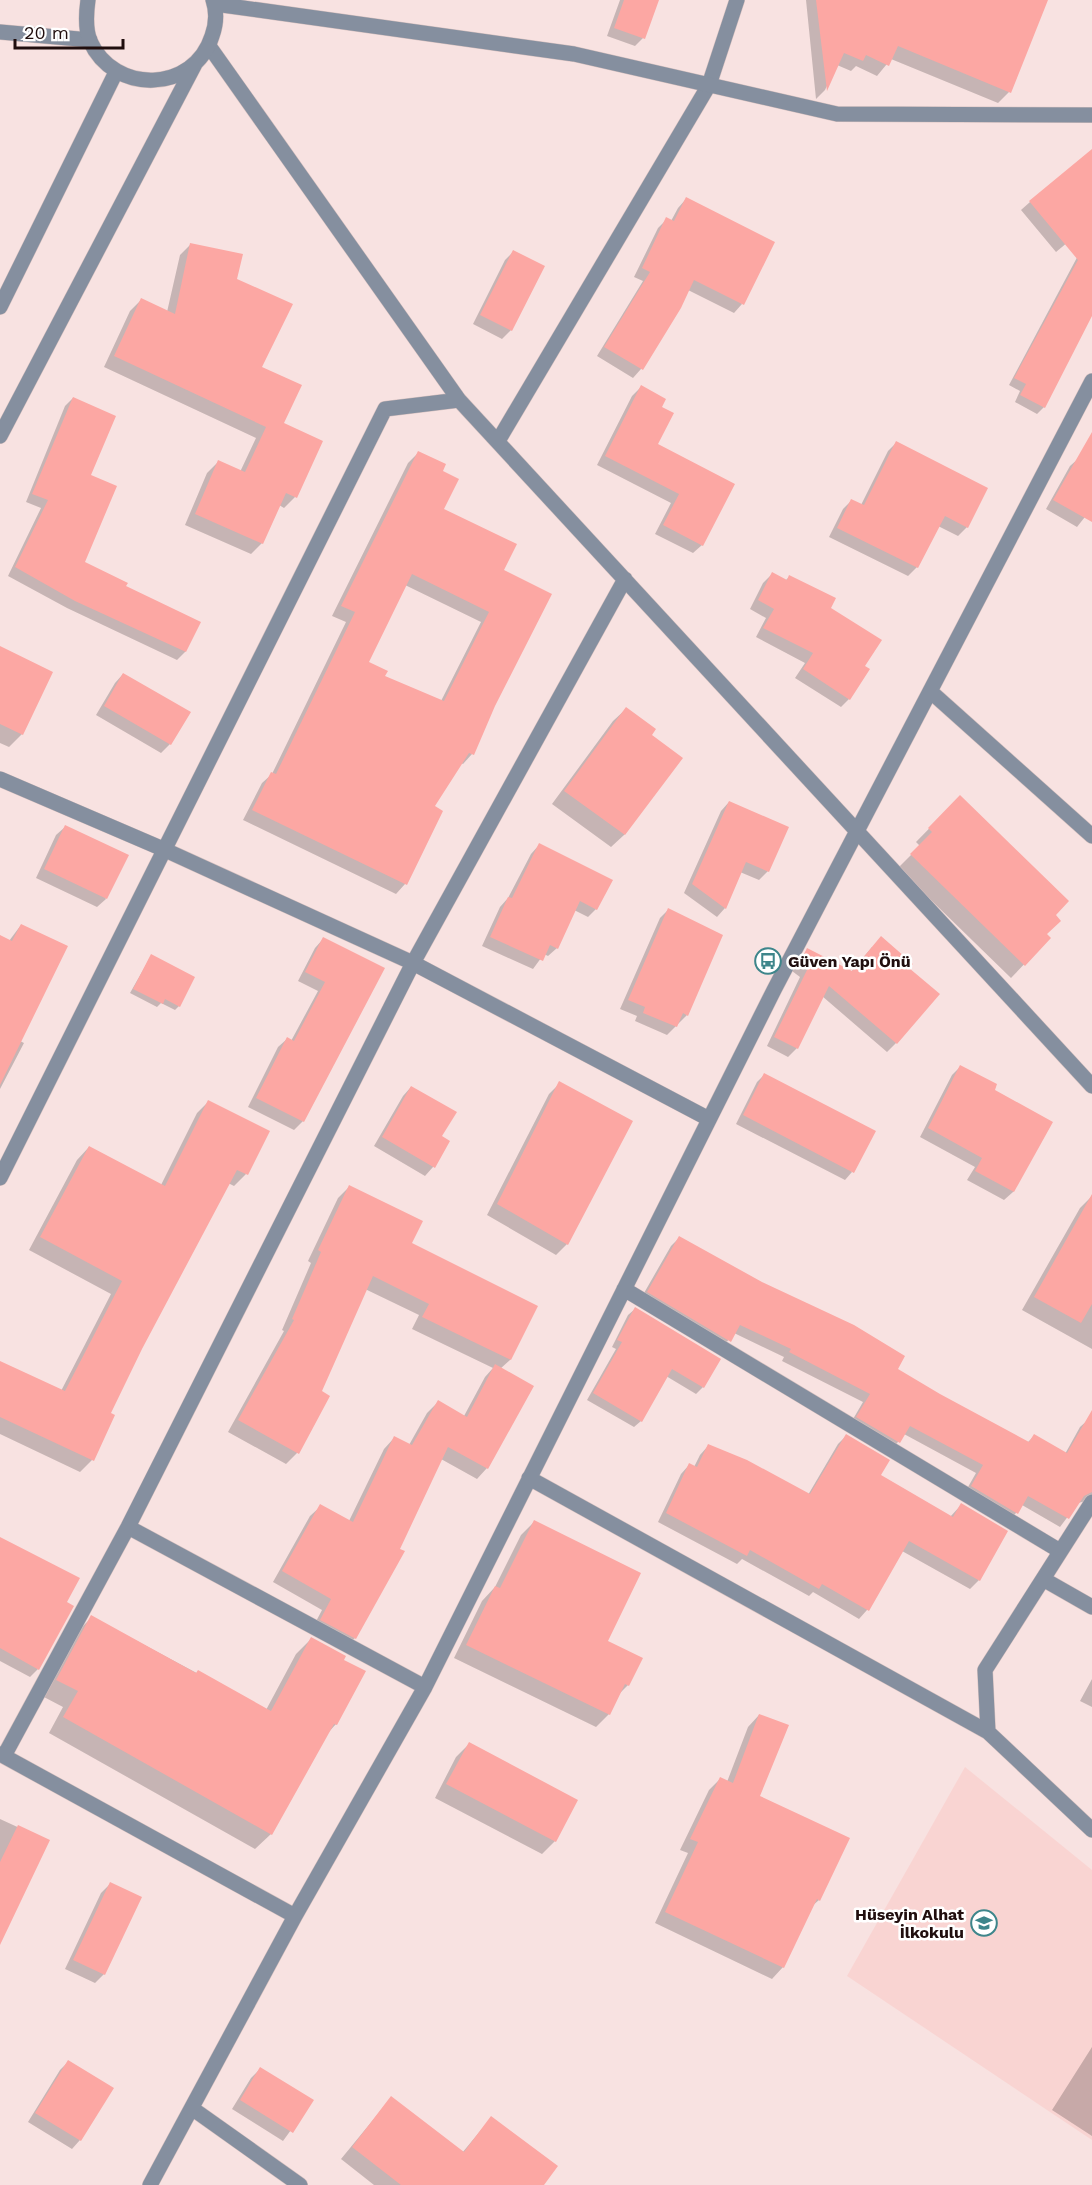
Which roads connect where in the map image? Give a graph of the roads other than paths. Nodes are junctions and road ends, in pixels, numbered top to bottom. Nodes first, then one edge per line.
1 (88, 0) edge
2 (737, 0) edge
3 (214, 2) edge
4 (0, 32) edge
5 (90, 40) junction
6 (209, 46) junction
7 (195, 64) junction
8 (116, 72) junction
9 (709, 85) junction
10 (1092, 115) edge
11 (0, 307) edge
12 (1092, 381) edge
13 (459, 400) junction
14 (0, 436) edge
15 (498, 441) junction
16 (625, 579) junction
17 (930, 691) junction
18 (0, 779) edge
19 (857, 831) junction
20 (1092, 836) edge
21 (163, 849) junction
22 (413, 963) junction
23 (1092, 1086) edge
24 (709, 1119) junction
25 (0, 1178) edge
26 (624, 1289) junction
27 (529, 1478) junction
28 (1092, 1502) edge
29 (128, 1527) junction
30 (1060, 1551) junction
31 (1043, 1579) junction
32 (1092, 1607) edge
33 (424, 1688) junction
34 (988, 1732) junction
35 (2, 1755) edge
36 (1092, 1830) edge
37 (295, 1916) junction
38 (193, 2109) junction
39 (150, 2185) edge
40 (300, 2185) edge

1 - 5 street
2 - 9 street
3 - 6 street
3 - 9 street
4 - 5 street
5 - 8 street
6 - 7 street
6 - 13 street
7 - 8 street
7 - 14 street
8 - 11 street
9 - 10 street
9 - 15 street
12 - 17 street
13 - 15 street
13 - 21 street
15 - 16 street
16 - 19 street
16 - 22 street
17 - 19 street
17 - 20 street
18 - 21 street
19 - 23 street
19 - 24 street
21 - 22 street
21 - 25 street
22 - 24 street
22 - 29 street
24 - 26 street
26 - 27 street
26 - 30 street
27 - 33 street
27 - 34 street
28 - 30 street
29 - 33 street
29 - 35 street
30 - 31 street
31 - 32 street
31 - 34 street
33 - 37 street
34 - 36 street
35 - 37 street
37 - 38 street
38 - 39 street
38 - 40 street

